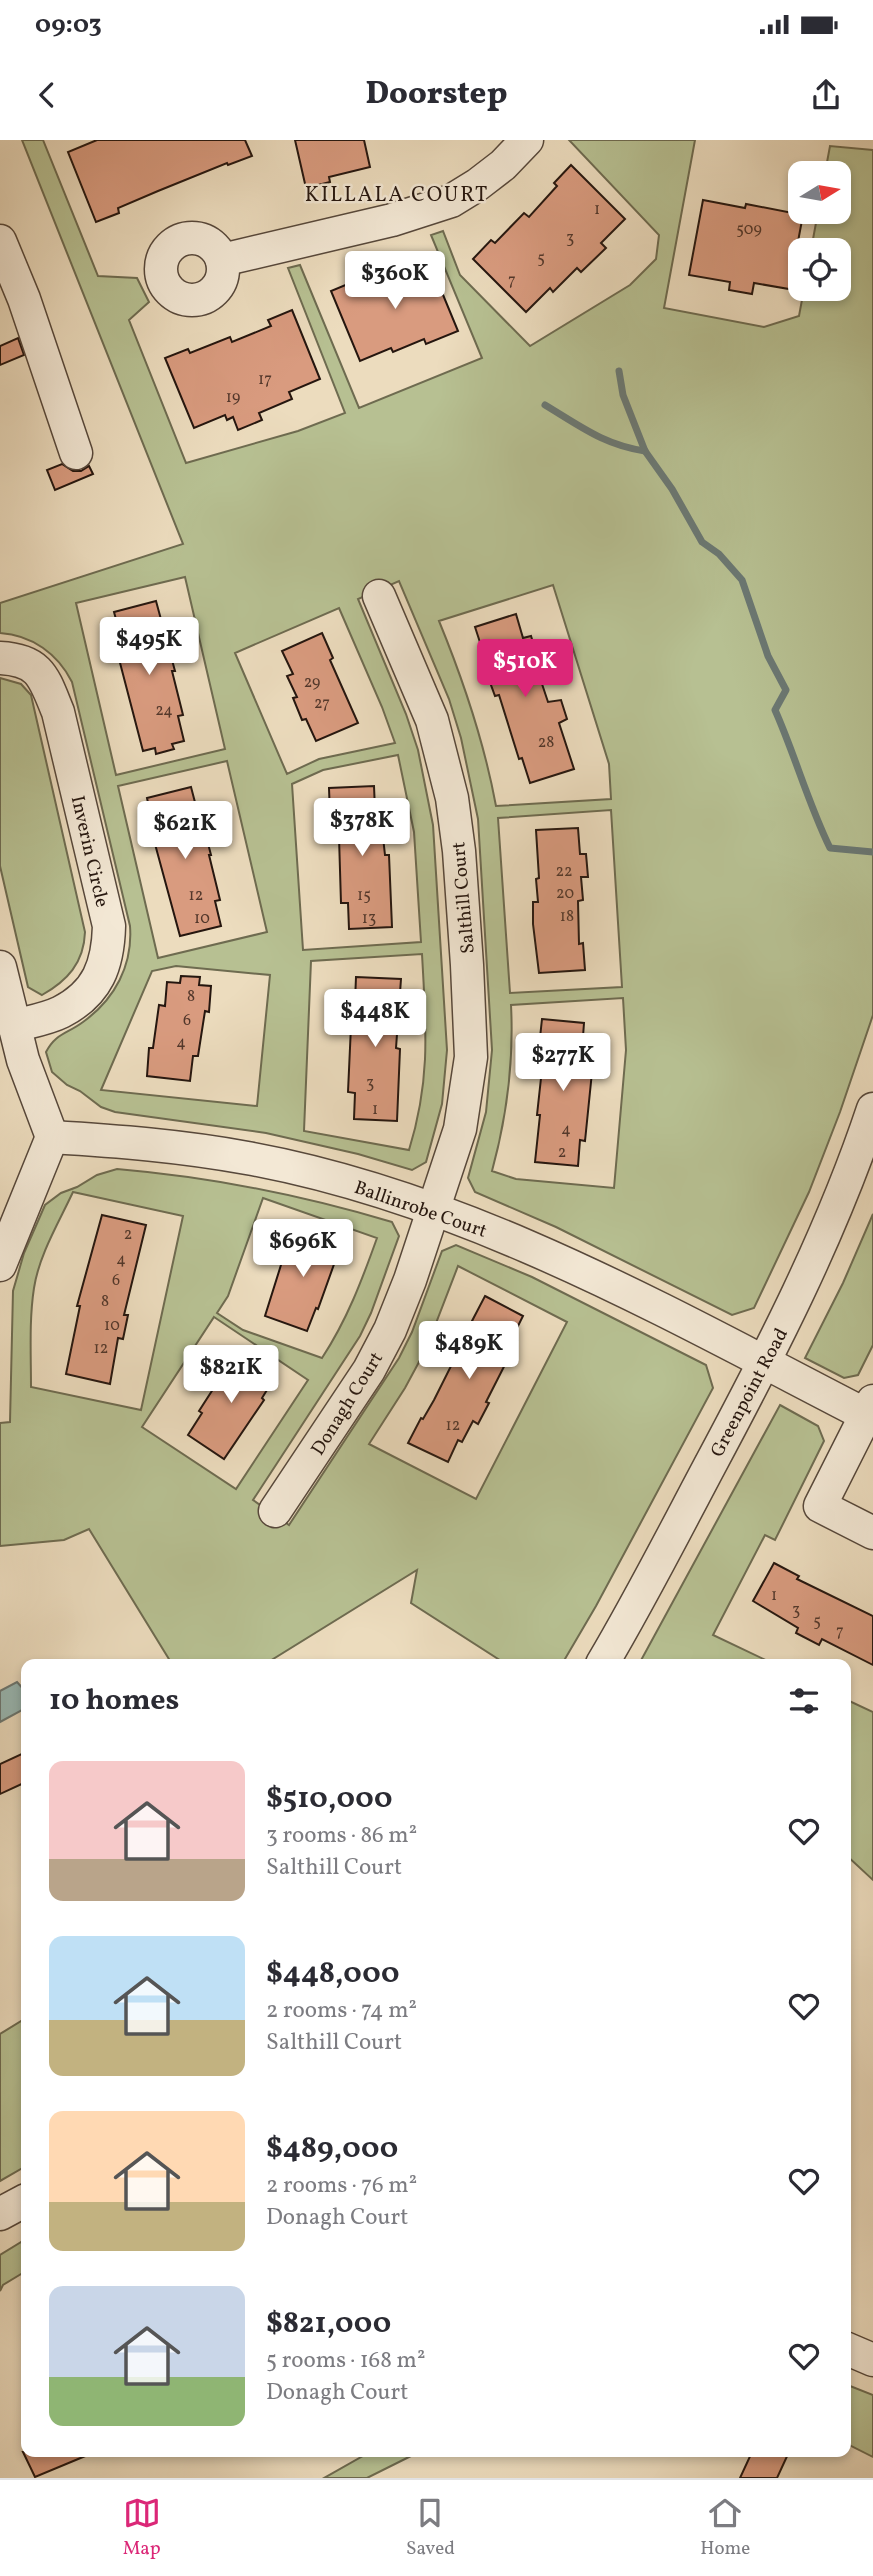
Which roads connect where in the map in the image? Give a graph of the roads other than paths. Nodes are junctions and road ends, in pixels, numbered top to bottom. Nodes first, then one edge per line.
1 (527, 140) edge
2 (0, 241) edge
3 (222, 260) dead end
4 (76, 453) dead end
5 (379, 596) dead end
6 (0, 658) edge
7 (0, 967) edge
8 (14, 1026) junction
9 (873, 1109) edge
10 (52, 1137) junction
11 (434, 1210) junction
12 (0, 1265) edge
13 (764, 1363) junction
14 (869, 1408) edge
15 (275, 1511) dead end
16 (873, 1534) edge
17 (605, 1659) edge
18 (21, 2203) edge
19 (0, 2214) edge
20 (851, 2351) edge
21 (873, 2360) edge

1 - 3 street
2 - 4 street
5 - 11 street, Salthill Court
6 - 8 street, Inverin Circle
7 - 8 street
8 - 10 street
9 - 13 street, Greenpoint Road
10 - 11 street, Ballinrobe Court
10 - 12 street
11 - 13 street, Ballinrobe Court
11 - 15 street, Donagh Court
13 - 14 street, Ballinrobe Court
13 - 17 street, Greenpoint Road
14 - 16 street
18 - 19 street
20 - 21 street

